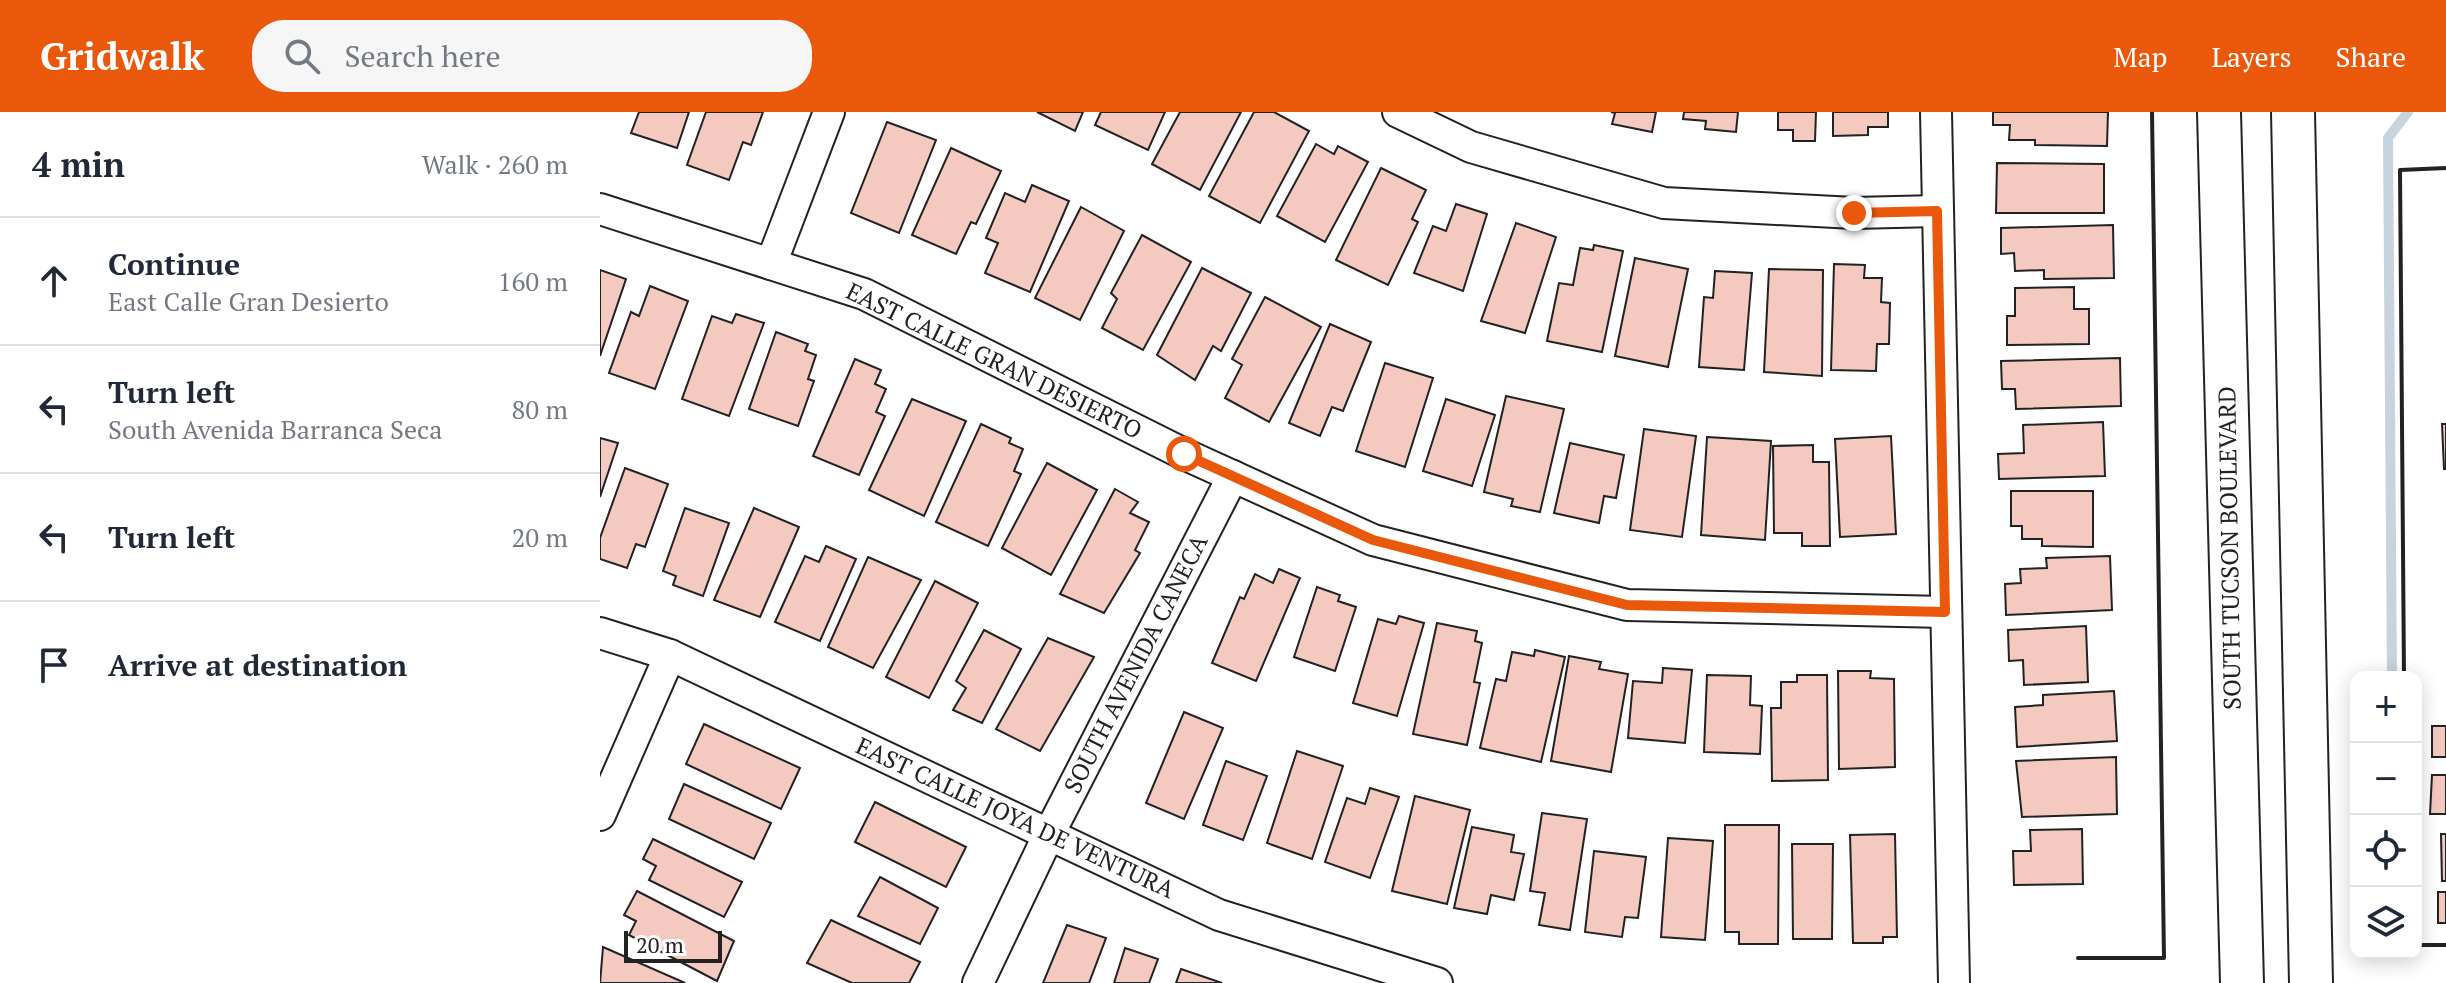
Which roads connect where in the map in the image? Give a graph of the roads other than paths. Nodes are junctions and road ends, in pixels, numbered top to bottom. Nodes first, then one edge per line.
1 (829, 112) edge
2 (1398, 112) edge
3 (1936, 112) edge
4 (2219, 112) edge
5 (2293, 112) edge
6 (600, 209) edge
7 (1937, 211) junction
8 (771, 264) junction
9 (1233, 476) junction
10 (1945, 612) junction
11 (600, 633) edge
12 (670, 655) junction
13 (600, 815) edge
14 (1049, 834) junction
15 (978, 983) edge
16 (1437, 983) edge
17 (1954, 983) edge
18 (2242, 983) edge
19 (2311, 983) edge

1 - 8 street
2 - 7 street
3 - 7 street
4 - 18 main road, SOUTH TUCSON BOULEVARD
5 - 19 main road
6 - 8 street, EAST CALLE GRAN DESIERTO
7 - 10 street
8 - 9 street, EAST CALLE GRAN DESIERTO
9 - 10 street, EAST CALLE GRAN DESIERTO
9 - 14 street, SOUTH AVENIDA CANECA
10 - 17 street
11 - 12 street, EAST CALLE JOYA DE VENTURA
12 - 13 street
12 - 14 street, EAST CALLE JOYA DE VENTURA
14 - 15 street, SOUTH AVENIDA CANECA
14 - 16 street, EAST CALLE JOYA DE VENTURA

